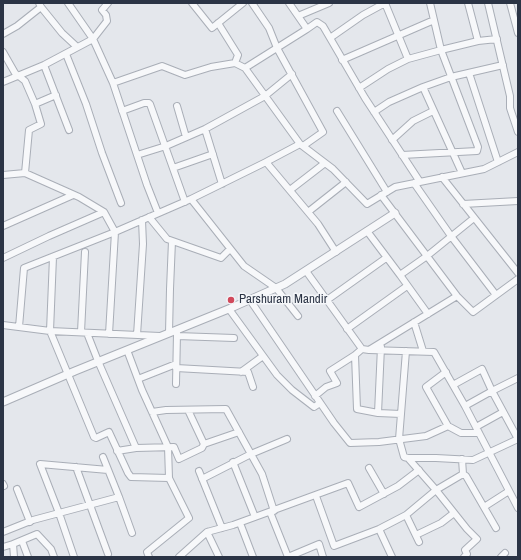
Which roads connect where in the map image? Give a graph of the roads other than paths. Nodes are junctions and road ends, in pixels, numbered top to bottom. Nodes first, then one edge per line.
1 (68, 3) edge
2 (108, 3) edge
3 (192, 3) edge
4 (243, 3) edge
5 (252, 3) edge
6 (289, 3) edge
7 (329, 3) edge
8 (385, 3) edge
9 (430, 3) edge
10 (468, 3) edge
11 (488, 3) edge
12 (512, 4) edge
13 (40, 5) edge
14 (310, 11) junction
15 (298, 16) junction
16 (434, 20) junction
17 (317, 22) junction
18 (218, 23) junction
19 (307, 29) junction
20 (518, 32) edge
21 (3, 34) edge
22 (397, 35) junction
23 (330, 38) junction
24 (93, 39) junction
25 (497, 39) junction
26 (478, 41) junction
27 (76, 46) dead end
28 (277, 48) junction
29 (441, 50) junction
30 (3, 52) edge
31 (66, 54) junction
32 (408, 59) junction
33 (342, 60) junction
34 (235, 63) junction
35 (44, 65) junction
36 (502, 66) junction
37 (245, 68) junction
38 (469, 73) junction
39 (292, 74) junction
40 (20, 76) junction
41 (451, 77) junction
42 (3, 82) edge
43 (113, 83) junction
44 (423, 87) junction
45 (359, 88) junction
46 (56, 95) junction
47 (265, 96) junction
48 (35, 104) junction
49 (177, 106) dead end
50 (122, 111) junction
51 (337, 111) dead end
52 (433, 111) junction
53 (374, 112) junction
54 (70, 130) dead end
55 (205, 130) junction
56 (518, 132) edge
57 (186, 137) junction
58 (392, 140) junction
59 (301, 145) junction
60 (166, 146) junction
61 (518, 152) edge
62 (453, 153) junction
63 (213, 154) junction
64 (136, 155) junction
65 (402, 155) junction
66 (266, 162) junction
67 (498, 162) junction
68 (325, 163) junction
69 (173, 168) junction
70 (25, 172) junction
71 (462, 173) junction
72 (3, 175) edge
73 (442, 177) junction
74 (346, 182) junction
75 (417, 182) junction
76 (222, 184) junction
77 (290, 190) junction
78 (384, 193) junction
79 (74, 194) junction
80 (188, 200) junction
81 (518, 201) edge
82 (121, 204) dead end
83 (463, 204) junction
84 (104, 212) junction
85 (308, 212) junction
86 (158, 213) junction
87 (395, 213) junction
88 (149, 217) junction
89 (474, 218) junction
90 (142, 220) junction
91 (3, 226) edge
92 (367, 231) junction
93 (115, 232) junction
94 (451, 236) junction
95 (172, 241) junction
96 (230, 249) junction
97 (85, 252) dead end
98 (336, 252) junction
99 (427, 256) junction
100 (53, 257) junction
101 (3, 258) edge
102 (386, 258) junction
103 (306, 271) junction
104 (518, 273) edge
105 (400, 275) junction
106 (518, 279) edge
107 (407, 286) junction
108 (276, 288) junction
109 (496, 294) junction
110 (457, 296) junction
111 (250, 300) junction
112 (327, 300) junction
113 (229, 309) junction
114 (428, 314) junction
115 (298, 316) dead end
116 (414, 322) junction
117 (3, 325) edge
118 (19, 327) junction
119 (347, 329) junction
120 (50, 331) junction
121 (84, 332) junction
122 (177, 332) junction
123 (169, 333) junction
124 (109, 334) junction
125 (137, 335) junction
126 (161, 336) junction
127 (234, 338) dead end
128 (382, 342) junction
129 (362, 349) junction
130 (127, 350) junction
131 (369, 350) junction
132 (381, 350) junction
133 (406, 351) junction
134 (423, 351) junction
135 (355, 355) junction
136 (264, 356) junction
137 (98, 362) junction
138 (176, 366) junction
139 (241, 372) junction
140 (446, 372) junction
141 (69, 373) junction
142 (138, 379) junction
143 (518, 379) edge
144 (176, 384) dead end
145 (453, 385) junction
146 (253, 386) dead end
147 (492, 391) junction
148 (315, 396) junction
149 (3, 402) edge
150 (320, 402) junction
151 (465, 406) junction
152 (188, 410) junction
153 (152, 412) junction
154 (503, 412) junction
155 (378, 413) junction
156 (402, 414) junction
157 (448, 426) junction
158 (476, 427) junction
159 (240, 432) junction
160 (479, 433) junction
161 (287, 439) dead end
162 (399, 439) junction
163 (518, 439) edge
164 (204, 444) junction
165 (168, 447) junction
166 (136, 448) junction
167 (117, 451) junction
168 (489, 453) junction
169 (251, 454) junction
170 (103, 457) dead end
171 (408, 458) junction
172 (462, 459) junction
173 (233, 462) junction
174 (76, 467) junction
175 (369, 468) dead end
176 (108, 470) junction
177 (418, 470) junction
178 (199, 471) dead end
179 (463, 474) junction
180 (170, 478) junction
181 (202, 478) junction
182 (17, 489) dead end
183 (436, 490) junction
184 (509, 491) junction
185 (384, 494) junction
186 (316, 496) junction
187 (119, 497) junction
188 (90, 504) junction
189 (517, 504) edge
190 (484, 507) junction
191 (272, 512) junction
192 (59, 513) junction
193 (454, 513) junction
194 (406, 515) junction
195 (255, 517) junction
196 (30, 522) junction
197 (240, 523) junction
198 (222, 528) junction
199 (379, 528) junction
200 (496, 528) dead end
201 (3, 532) edge
202 (207, 532) junction
203 (132, 533) dead end
204 (416, 535) junction
205 (22, 541) junction
206 (419, 542) dead end
207 (13, 544) junction
208 (3, 547) edge
209 (108, 554) dead end
210 (14, 557) edge
211 (28, 557) edge
212 (54, 557) edge
213 (74, 557) edge
214 (149, 557) edge
215 (179, 557) edge
216 (219, 557) edge
217 (253, 557) edge
218 (288, 557) edge
219 (323, 557) edge
220 (392, 557) edge
221 (464, 557) edge

1 - 24 street
2 - 24 street
3 - 18 street
4 - 18 street
5 - 28 street
6 - 15 street
7 - 14 street
8 - 22 street
8 - 23 street
9 - 16 street
10 - 26 street
11 - 25 street
12 - 20 street
13 - 21 street
13 - 27 street
14 - 15 street
14 - 17 street
15 - 19 street
16 - 22 street
16 - 29 street
17 - 19 street
17 - 23 street
18 - 34 street
19 - 28 street
22 - 32 street
22 - 33 street
23 - 33 street
24 - 31 street
24 - 43 street
25 - 26 street
25 - 36 street
26 - 29 street
28 - 37 street
28 - 39 street
29 - 32 street
29 - 41 street
30 - 40 street
31 - 35 street
31 - 82 street
32 - 45 street
33 - 45 street
34 - 37 street
34 - 43 street
35 - 40 street
35 - 46 street
36 - 38 street
36 - 56 street
37 - 47 street
38 - 41 street
38 - 67 street
39 - 47 street
39 - 59 street
40 - 42 street
40 - 48 street
41 - 44 street
41 - 62 street
43 - 50 street
44 - 52 street
44 - 53 street
45 - 53 street
46 - 48 street
46 - 54 street
47 - 55 street
47 - 59 street
48 - 70 street
49 - 57 street
50 - 60 street
50 - 64 street
51 - 78 street
52 - 58 street
52 - 62 street
53 - 58 street
55 - 57 street
55 - 63 street
57 - 60 street
58 - 65 street
59 - 66 street
59 - 68 street
60 - 64 street
60 - 69 street
61 - 67 street
62 - 65 street
62 - 71 street
63 - 69 street
63 - 76 street
64 - 86 street
65 - 75 street
66 - 76 street
66 - 77 street
67 - 71 street
68 - 74 street
68 - 77 street
69 - 80 street
70 - 72 street
70 - 79 street
71 - 73 street
73 - 75 street
73 - 83 street
74 - 78 street
74 - 85 street
75 - 78 street
75 - 94 street
76 - 80 street
77 - 85 street
78 - 87 street
79 - 84 street
79 - 91 street
80 - 86 street
80 - 96 street
81 - 83 street
83 - 89 street
84 - 93 street
84 - 101 street
85 - 98 street
86 - 88 street
87 - 92 street
87 - 99 street
88 - 90 street
88 - 95 street
89 - 94 street
89 - 104 street
90 - 93 street
90 - 125 street
92 - 98 street
92 - 102 street
93 - 100 street
93 - 124 street
94 - 99 street
94 - 109 street
95 - 96 street
95 - 123 street
96 - 108 street
97 - 121 street
98 - 103 street
99 - 105 street
99 - 110 street
100 - 118 street
100 - 120 street
102 - 105 street
102 - 112 street
103 - 108 street
103 - 112 street
105 - 107 street
106 - 109 street
107 - 114 street
107 - 119 street
108 - 111 street
108 - 115 street
109 - 110 street
110 - 114 street
111 - 113 street
111 - 148 street
112 - 119 street
113 - 122 street
113 - 136 street
114 - 116 street
116 - 128 street
116 - 134 street
117 - 118 street
118 - 120 street
119 - 129 street
120 - 121 street
120 - 141 street
121 - 124 street
121 - 137 street
122 - 123 street
122 - 127 street
122 - 138 street
123 - 126 street
124 - 125 street
125 - 126 street
126 - 130 street
128 - 131 street
128 - 132 street
129 - 131 street
129 - 135 street
130 - 137 street
130 - 142 street
131 - 132 street
132 - 133 street
132 - 155 street
133 - 134 street
133 - 156 street
134 - 140 street
135 - 148 street
135 - 155 street
136 - 139 street
136 - 150 street
137 - 141 street
137 - 166 street
138 - 139 street
138 - 142 street
138 - 144 street
139 - 146 street
140 - 145 street
140 - 157 street
141 - 149 street
141 - 167 street
142 - 153 street
143 - 147 street
145 - 147 street
145 - 151 street
147 - 151 street
147 - 154 street
148 - 150 street
150 - 162 street
151 - 158 street
152 - 153 street
152 - 159 street
152 - 164 street
153 - 165 street
154 - 158 street
154 - 163 street
155 - 156 street
156 - 162 street
157 - 160 street
157 - 162 street
158 - 160 street
159 - 164 street
159 - 169 street
160 - 168 street
161 - 169 street
162 - 171 street
163 - 168 street
164 - 165 street
165 - 166 street
165 - 180 street
166 - 167 street
167 - 180 street
168 - 172 street
168 - 184 street
169 - 173 street
169 - 191 street
170 - 176 street
171 - 172 street
171 - 177 street
172 - 179 street
173 - 181 street
173 - 195 street
174 - 176 street
174 - 188 street
174 - 192 street
175 - 185 street
176 - 187 street
177 - 183 street
177 - 185 street
178 - 181 street
179 - 183 street
179 - 190 street
180 - 214 street
181 - 198 street
182 - 196 street
183 - 193 street
183 - 194 street
184 - 189 street
184 - 190 street
185 - 186 street
186 - 191 street
186 - 199 street
187 - 188 street
187 - 203 street
188 - 192 street
188 - 209 street
190 - 200 street
191 - 195 street
191 - 218 street
192 - 196 street
192 - 213 street
193 - 204 street
193 - 221 street
194 - 199 street
194 - 204 street
195 - 197 street
196 - 201 street
197 - 198 street
197 - 217 street
198 - 202 street
199 - 220 street
202 - 215 street
202 - 216 street
204 - 206 street
205 - 207 street
205 - 211 street
205 - 212 street
207 - 208 street
207 - 210 street
218 - 219 street

